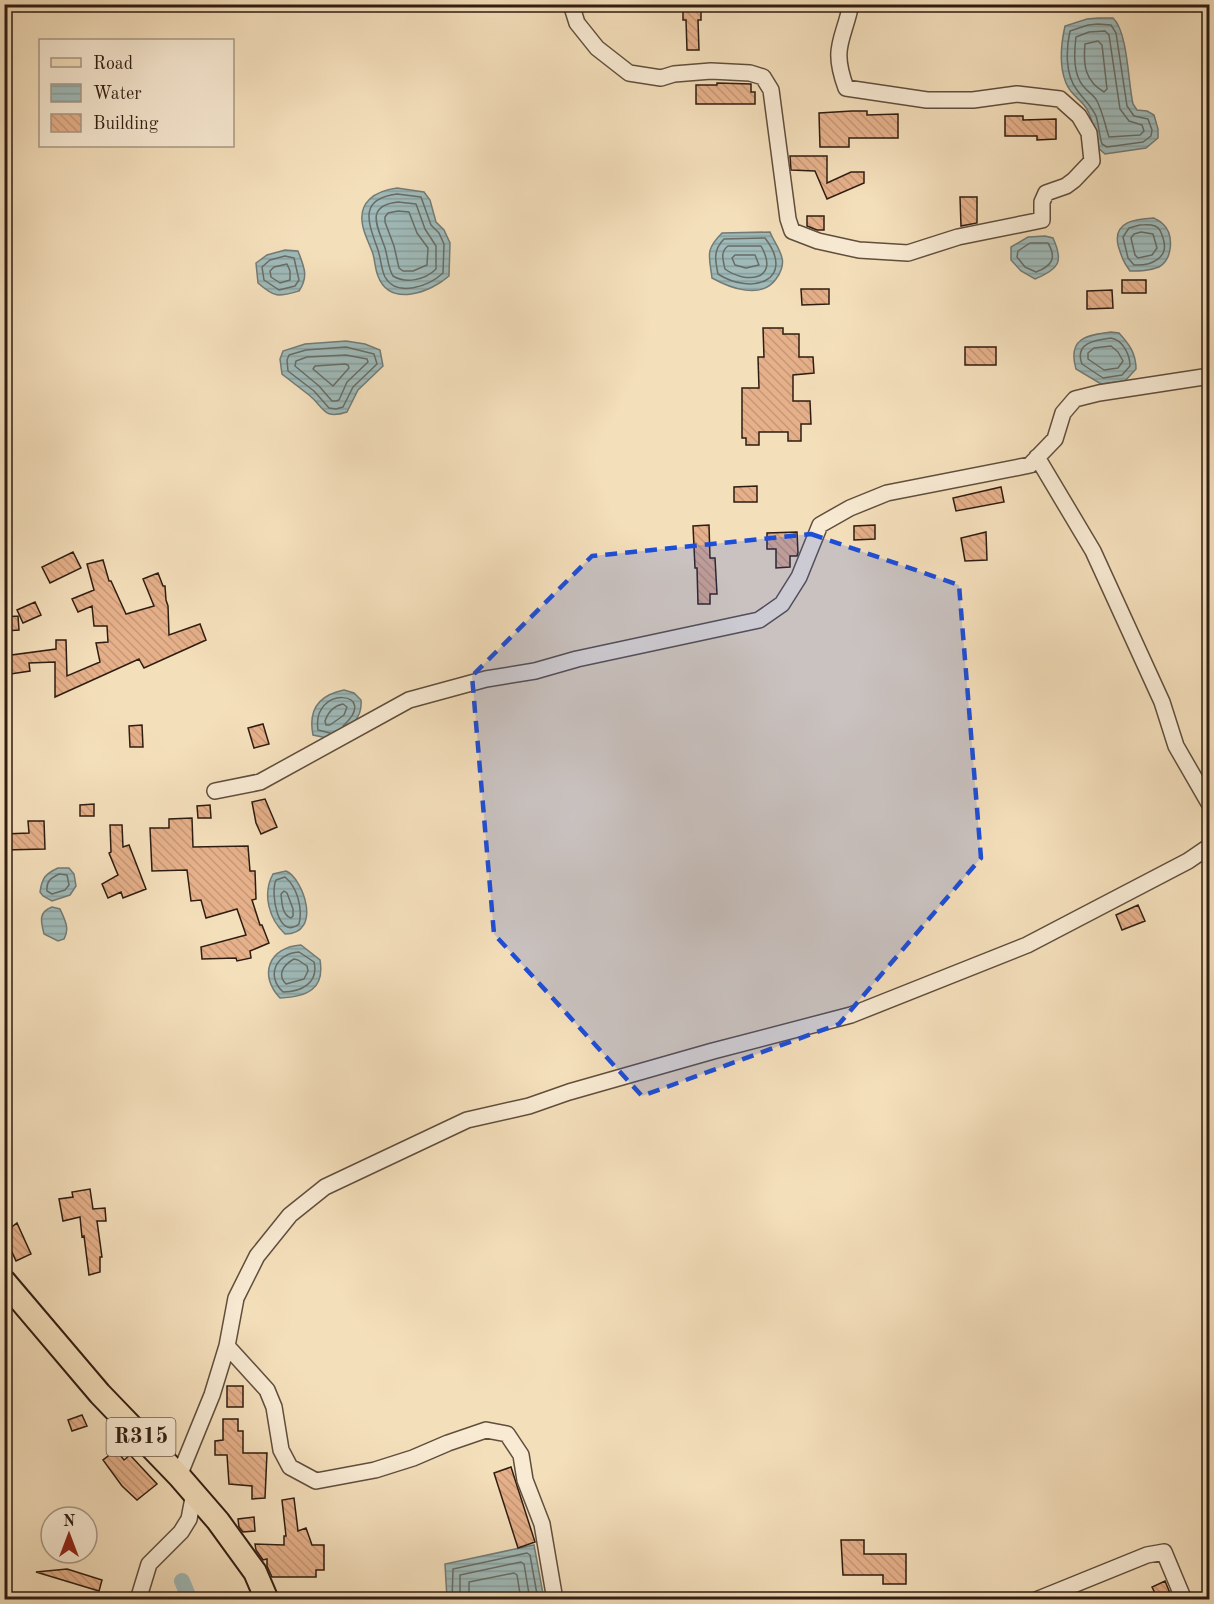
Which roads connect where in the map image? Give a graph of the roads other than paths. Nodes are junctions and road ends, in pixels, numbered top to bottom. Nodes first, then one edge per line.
1 (571, 4) edge
2 (851, 4) edge
3 (1209, 376) edge
4 (1037, 457) junction
5 (215, 791) dead end
6 (1209, 805) edge
7 (1209, 846) edge
8 (4, 1281) edge
9 (227, 1346) junction
10 (179, 1476) junction
11 (194, 1493) junction
12 (138, 1599) edge
13 (267, 1599) edge
14 (555, 1599) edge
15 (1036, 1599) edge
16 (1184, 1599) edge

1 - 2 street
3 - 4 street
4 - 5 street
4 - 6 street
7 - 9 street
8 - 10 main road, R315
9 - 10 street
9 - 14 street
10 - 11 main road, R315
11 - 12 street
11 - 13 main road, R315
15 - 16 street

